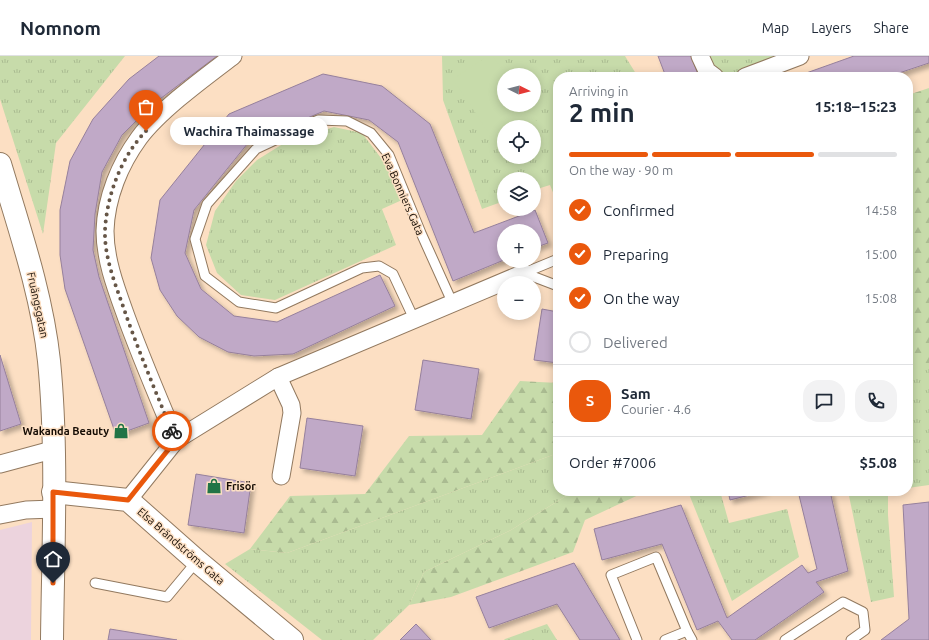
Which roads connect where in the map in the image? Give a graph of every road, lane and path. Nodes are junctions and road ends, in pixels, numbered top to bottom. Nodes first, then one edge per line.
1 (233, 56) edge
2 (700, 56) edge
3 (800, 56) edge
4 (708, 72) edge
5 (758, 72) edge
6 (0, 164) edge
7 (553, 261) edge
8 (524, 273) junction
9 (553, 284) edge
10 (452, 304) junction
11 (414, 319) junction
12 (278, 377) junction
13 (176, 440) junction
14 (52, 450) junction
15 (0, 464) edge
16 (281, 476) dead end
17 (128, 500) junction
18 (53, 501) junction
19 (0, 515) edge
20 (197, 561) junction
21 (95, 583) dead end
22 (687, 631) junction
23 (52, 640) edge
24 (292, 640) edge
25 (637, 640) edge
26 (665, 640) edge
27 (692, 640) edge
28 (785, 640) edge
29 (851, 640) edge

1 - 13 street
2 - 4 street
3 - 5 street
6 - 14 street, Fruängsgatan
7 - 8 lane
8 - 9 lane
8 - 10 street
10 - 11 street
10 - 11 lane, Eva Bonniers Gata
11 - 12 street
12 - 13 street
12 - 16 street
13 - 17 street
14 - 15 street
14 - 18 street, Fruängsgatan
17 - 18 street, Elsa Brändströms Gata
17 - 20 street, Elsa Brändströms Gata
18 - 19 street
18 - 23 street, Fruängsgatan
20 - 21 lane
20 - 24 street, Elsa Brändströms Gata
22 - 25 lane
22 - 26 lane
22 - 27 lane
28 - 29 lane

